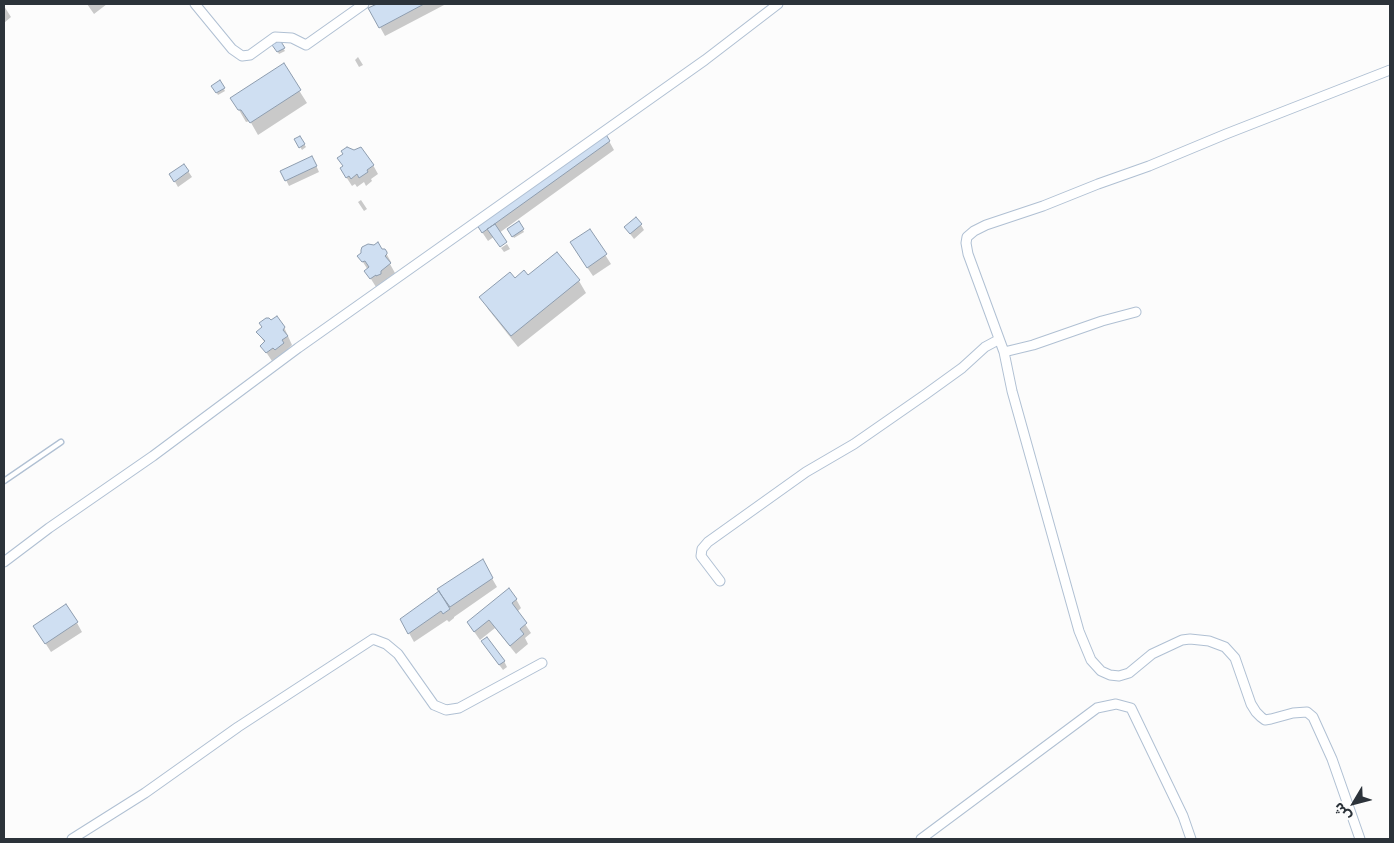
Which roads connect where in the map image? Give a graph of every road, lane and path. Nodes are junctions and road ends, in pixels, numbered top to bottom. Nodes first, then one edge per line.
1 (195, 4) edge
2 (364, 4) edge
3 (778, 4) edge
4 (1390, 70) edge
5 (1136, 312) dead end
6 (998, 340) junction
7 (1004, 352) junction
8 (61, 442) dead end
9 (4, 481) edge
10 (4, 562) edge
11 (720, 581) dead end
12 (542, 663) dead end
13 (72, 839) edge
14 (921, 839) edge
15 (1191, 839) edge
16 (1360, 839) edge

1 - 2 street
3 - 10 street
4 - 6 street
5 - 7 street
6 - 7 street
6 - 11 street
7 - 16 street
8 - 9 lane
12 - 13 street
14 - 15 street

